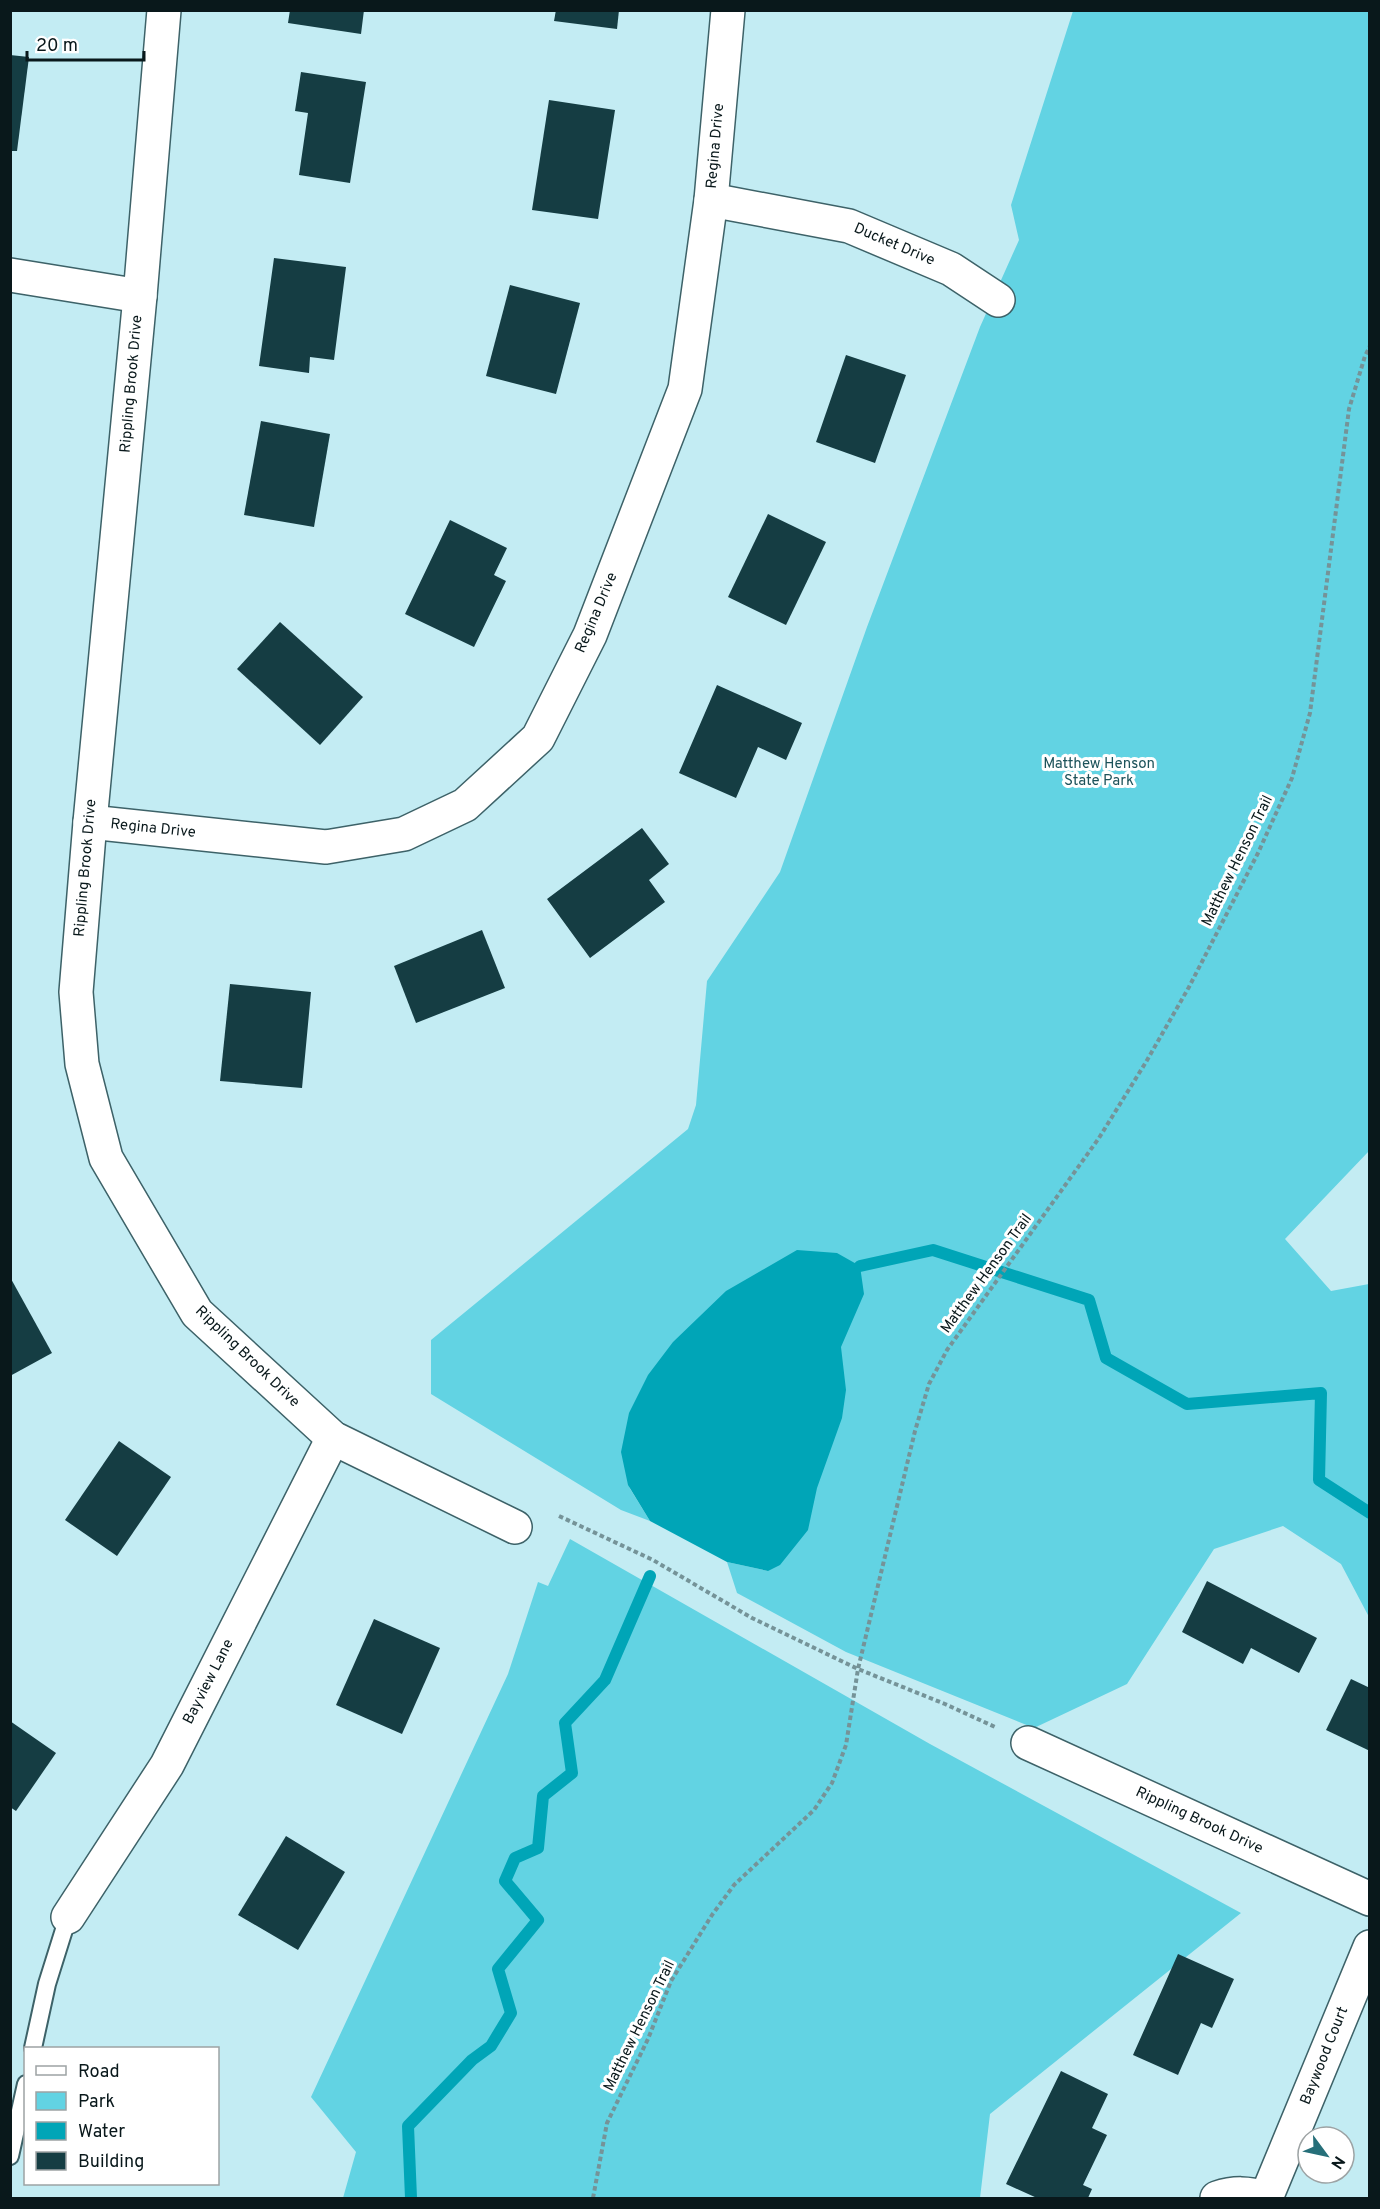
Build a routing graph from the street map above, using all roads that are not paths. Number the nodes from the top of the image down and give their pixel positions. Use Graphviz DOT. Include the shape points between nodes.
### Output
graph roads {
  1 [pos="164,10"];
  2 [pos="728,10"];
  3 [pos="711,200"];
  4 [pos="10,275"];
  5 [pos="140,296"];
  6 [pos="998,300"];
  7 [pos="90,822"];
  8 [pos="333,1437"];
  9 [pos="515,1527"];
  10 [pos="1028,1743"];
  11 [pos="1370,1899"];
  12 [pos="69,1917"];
  13 [pos="1370,1947"];
  14 [pos="33,2047"];
  15 [pos="24,2093"];
  16 [pos="10,2156"];
  17 [pos="1217,2199"];
  1 -- 5 [label="street, Rippling Brook Drive"];
  2 -- 3 [label="street, Regina Drive"];
  3 -- 6 [label="street, Ducket Drive" via="849,226 951,269"];
  3 -- 7 [label="street, Regina Drive" via="685,389 590,635 538,738 465,805 404,834 326,848"];
  4 -- 5 [label="street"];
  5 -- 7 [label="street, Rippling Brook Drive"];
  7 -- 8 [label="street, Rippling Brook Drive" via="76,992 82,1064 106,1158 197,1313"];
  8 -- 9 [label="street, Rippling Brook Drive"];
  8 -- 12 [label="street, Bayview Lane" via="167,1765"];
  10 -- 11 [label="street, Rippling Brook Drive"];
  12 -- 14 [label="lane" via="47,1984"];
  13 -- 17 [label="street, Baywood Court" via="1266,2199 1250,2193 1233,2193"];
  15 -- 16 [label="lane"];
}
